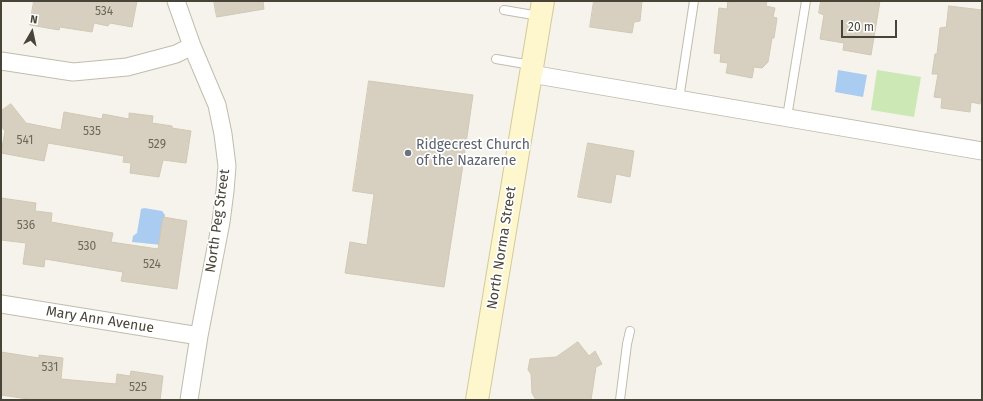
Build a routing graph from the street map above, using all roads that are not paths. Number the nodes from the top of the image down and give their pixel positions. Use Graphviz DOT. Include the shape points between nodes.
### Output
graph roads {
  1 [pos="176,1"];
  2 [pos="694,1"];
  3 [pos="806,1"];
  4 [pos="541,8"];
  5 [pos="504,10"];
  6 [pos="192,46"];
  7 [pos="496,59"];
  8 [pos="1,61"];
  9 [pos="531,70"];
  10 [pos="679,99"];
  11 [pos="787,117"];
  12 [pos="982,151"];
  13 [pos="1,304"];
  14 [pos="630,331"];
  15 [pos="199,336"];
  16 [pos="189,400"];
  17 [pos="477,400"];
  18 [pos="620,400"];
  1 -- 6 [label="street, North Peg Street"];
  2 -- 10 [label="lane"];
  3 -- 11 [label="lane"];
  4 -- 5 [label="lane"];
  4 -- 9 [label="main road, North Norma Street"];
  6 -- 8 [label="street" via="176,54 127,67 72,72"];
  6 -- 15 [label="street, North Peg Street" via="217,105 227,166 221,222"];
  7 -- 9 [label="lane"];
  9 -- 10 [label="street"];
  9 -- 17 [label="main road, North Norma Street"];
  10 -- 11 [label="street"];
  11 -- 12 [label="street"];
  13 -- 15 [label="street, Mary Ann Avenue"];
  14 -- 18 [label="lane"];
  15 -- 16 [label="street, North Peg Street"];
}
